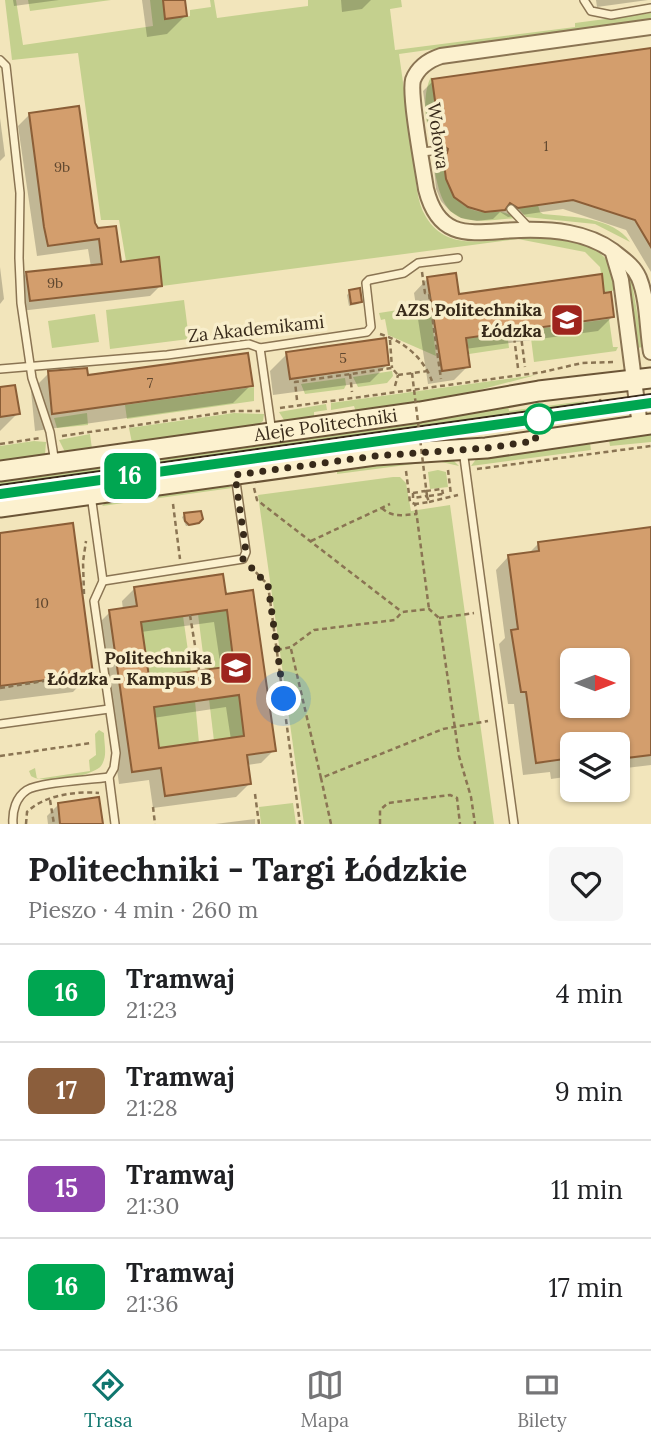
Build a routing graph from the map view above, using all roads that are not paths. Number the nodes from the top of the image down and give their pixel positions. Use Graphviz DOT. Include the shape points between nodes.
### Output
graph roads {
  1 [pos="584,0"];
  2 [pos="651,8"];
  3 [pos="651,27"];
  4 [pos="0,60"];
  5 [pos="442,150"];
  6 [pos="421,152"];
  7 [pos="511,209"];
  8 [pos="530,230"];
  9 [pos="613,251"];
  10 [pos="458,258"];
  11 [pos="260,348"];
  12 [pos="651,352"];
  13 [pos="31,368"];
  14 [pos="0,369"];
  15 [pos="639,373"];
  16 [pos="645,425"];
  17 [pos="272,433"];
  18 [pos="464,459"];
  19 [pos="55,464"];
  20 [pos="0,471"];
  21 [pos="235,475"];
  22 [pos="91,494"];
  23 [pos="0,507"];
  24 [pos="103,581"];
  25 [pos="109,709"];
  26 [pos="0,724"];
  27 [pos="109,778"];
  28 [pos="13,824"];
  29 [pos="115,824"];
  30 [pos="514,824"];
  1 -- 2 [label="lane" via="591,10 611,15"];
  3 -- 6 [label="street, Wołowa" via="431,60 412,85"];
  4 -- 13 [label="lane" via="6,66 18,164 21,292"];
  5 -- 6 [label="lane"];
  6 -- 8 [label="street, Wołowa" via="428,198 447,225 477,234"];
  7 -- 8 [label="lane"];
  8 -- 9 [label="street, Wołowa" via="584,236"];
  9 -- 12 [label="street, Wołowa" via="639,278"];
  9 -- 15 [label="street"];
  10 -- 11 [label="lane, Za Akademikami" via="421,263 404,273 369,280 372,319 367,331"];
  11 -- 13 [label="lane, Za Akademikami" via="249,344"];
  11 -- 17 [label="lane"];
  13 -- 14 [label="lane, Za Akademikami"];
  13 -- 19 [label="lane"];
  15 -- 16 [label="street"];
  15 -- 17 [label="main road, Aleje Politechniki"];
  16 -- 18 [label="main road, Aleje Politechniki"];
  17 -- 19 [label="main road, Aleje Politechniki"];
  18 -- 21 [label="main road, Aleje Politechniki" via="375,456"];
  18 -- 30 [label="lane"];
  19 -- 20 [label="main road, Aleje Politechniki"];
  21 -- 22 [label="main road, Aleje Politechniki"];
  21 -- 24 [label="lane" via="246,552 243,559"];
  22 -- 23 [label="main road, Aleje Politechniki"];
  22 -- 24 [label="lane"];
  24 -- 25 [label="lane" via="94,601"];
  25 -- 26 [label="lane"];
  25 -- 27 [label="lane" via="116,753"];
  27 -- 28 [label="lane" via="30,789 18,800"];
  27 -- 29 [label="lane"];
}
